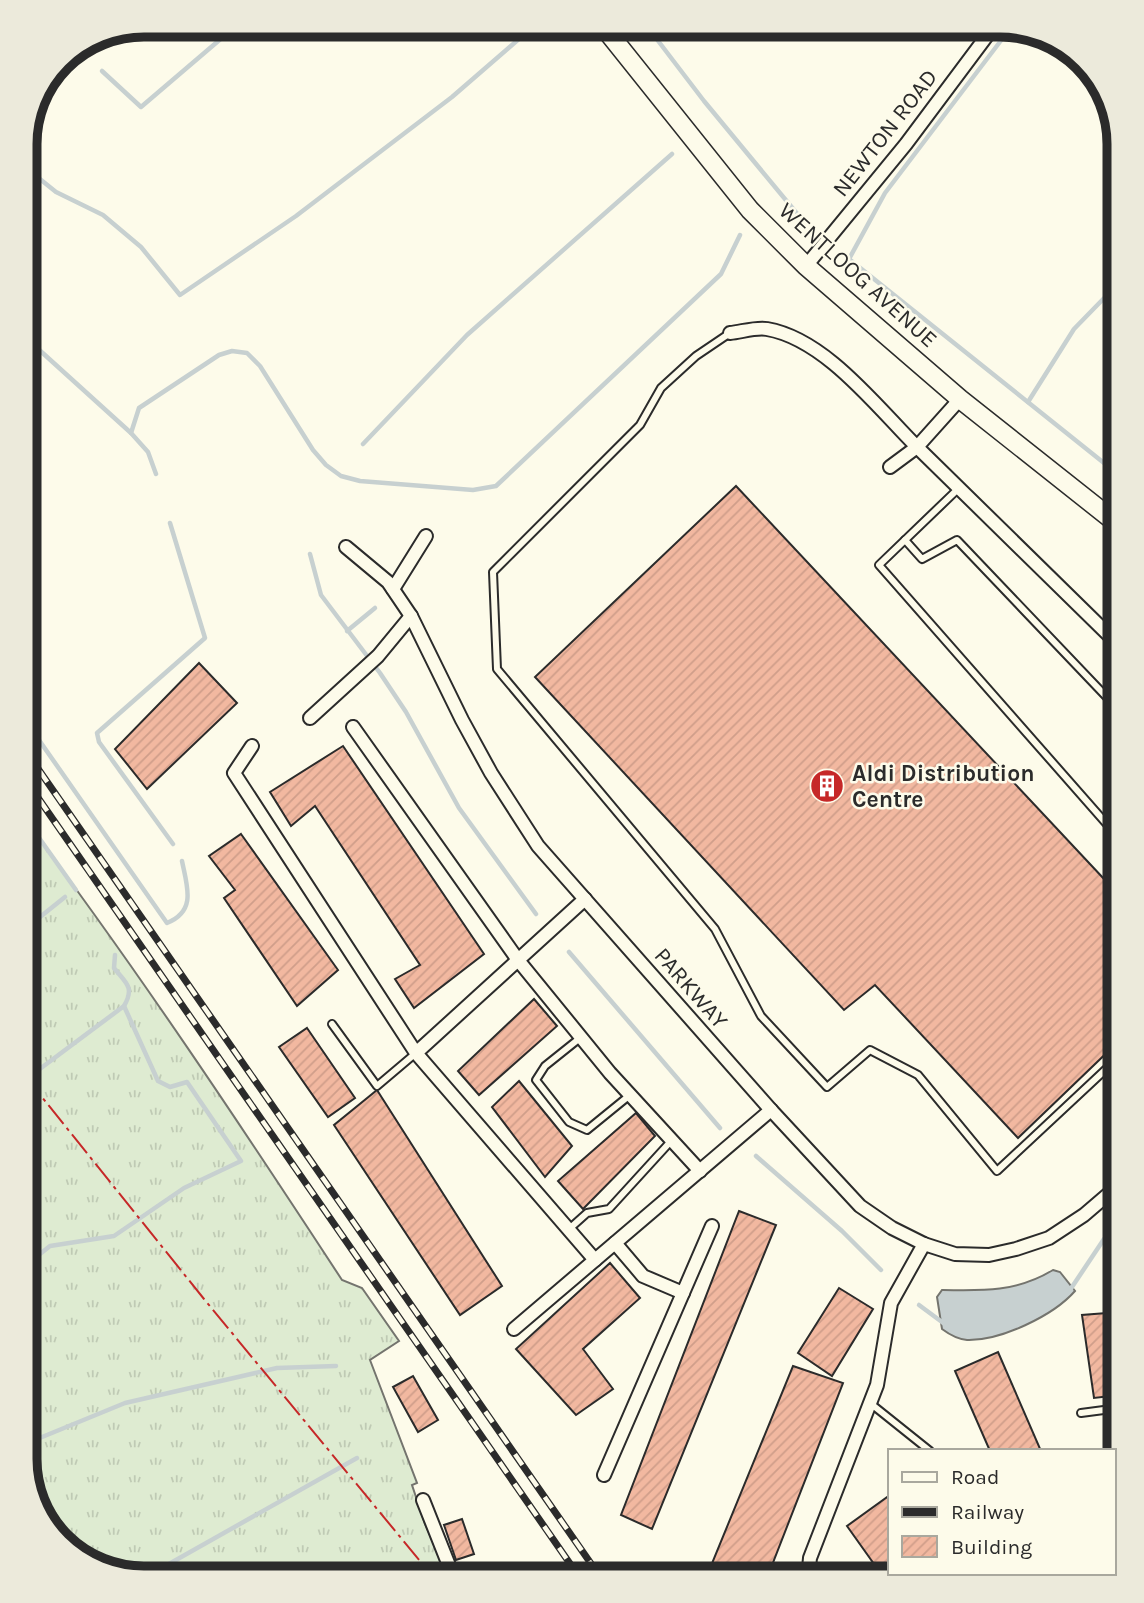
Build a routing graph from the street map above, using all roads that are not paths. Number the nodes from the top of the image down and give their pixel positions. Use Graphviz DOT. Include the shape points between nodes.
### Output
graph roads {
  1 [pos="612,37"];
  2 [pos="986,37"];
  3 [pos="806,265"];
  4 [pos="730,333"];
  5 [pos="960,399"];
  6 [pos="917,447"];
  7 [pos="890,467"];
  8 [pos="959,488"];
  9 [pos="1107,515"];
  10 [pos="426,536"];
  11 [pos="905,540"];
  12 [pos="346,547"];
  13 [pos="393,589"];
  14 [pos="411,616"];
  15 [pos="1107,633"];
  16 [pos="1107,697"];
  17 [pos="310,718"];
  18 [pos="353,727"];
  19 [pos="252,746"];
  20 [pos="1107,824"];
  21 [pos="584,899"];
  22 [pos="518,960"];
  23 [pos="332,1024"];
  24 [pos="581,1037"];
  25 [pos="416,1053"];
  26 [pos="1107,1069"];
  27 [pos="630,1095"];
  28 [pos="771,1110"];
  29 [pos="672,1140"];
  30 [pos="700,1171"];
  31 [pos="1107,1198"];
  32 [pos="712,1226"];
  33 [pos="568,1230"];
  34 [pos="615,1243"];
  35 [pos="924,1244"];
  36 [pos="595,1261"];
  37 [pos="682,1293"];
  38 [pos="514,1329"];
  39 [pos="870,1403"];
  40 [pos="1107,1410"];
  41 [pos="1081,1413"];
  42 [pos="928,1449"];
  43 [pos="604,1475"];
  44 [pos="424,1500"];
  45 [pos="449,1566"];
  46 [pos="809,1566"];
  1 -- 3 [label="main road, WENTLOOG AVENUE" via="750,210"];
  2 -- 3 [label="street, NEWTON ROAD" via="906,144"];
  3 -- 5 [label="main road, WENTLOOG AVENUE"];
  4 -- 6 [label="street" via="765,328 802,340 833,362"];
  4 -- 26 [label="lane" via="661,388 640,425 493,572 498,669 715,929 761,1016 827,1087 870,1050 918,1075 997,1171"];
  5 -- 6 [label="street"];
  5 -- 9 [label="main road, WENTLOOG AVENUE"];
  6 -- 7 [label="street"];
  6 -- 8 [label="street"];
  8 -- 11 [label="lane"];
  8 -- 15 [label="street"];
  10 -- 13 [label="street"];
  11 -- 16 [label="lane" via="922,559 957,540"];
  11 -- 20 [label="lane" via="879,565"];
  12 -- 13 [label="street, PARKWAY"];
  13 -- 14 [label="street, PARKWAY"];
  14 -- 17 [label="street" via="378,656"];
  14 -- 21 [label="street, PARKWAY" via="491,773 538,846"];
  18 -- 22 [label="street"];
  19 -- 25 [label="street" via="234,773"];
  21 -- 22 [label="street"];
  21 -- 28 [label="street, PARKWAY"];
  22 -- 24 [label="street"];
  22 -- 25 [label="street"];
  23 -- 25 [label="lane" via="377,1086"];
  24 -- 27 [label="street"];
  24 -- 27 [label="lane" via="545,1066 536,1080 569,1122 587,1130"];
  25 -- 33 [label="street"];
  27 -- 29 [label="street"];
  28 -- 30 [label="street"];
  28 -- 35 [label="street, PARKWAY" via="860,1206"];
  29 -- 30 [label="street"];
  29 -- 33 [label="lane" via="609,1209 587,1213"];
  30 -- 34 [label="street"];
  31 -- 35 [label="street, PARKWAY" via="1049,1238 1016,1250 955,1254"];
  32 -- 37 [label="street"];
  33 -- 36 [label="street"];
  34 -- 36 [label="street"];
  34 -- 37 [label="street" via="643,1276"];
  35 -- 39 [label="street" via="891,1303"];
  36 -- 38 [label="street"];
  37 -- 43 [label="street"];
  39 -- 42 [label="lane"];
  39 -- 46 [label="street"];
  40 -- 41 [label="lane"];
  44 -- 45 [label="street"];
}
